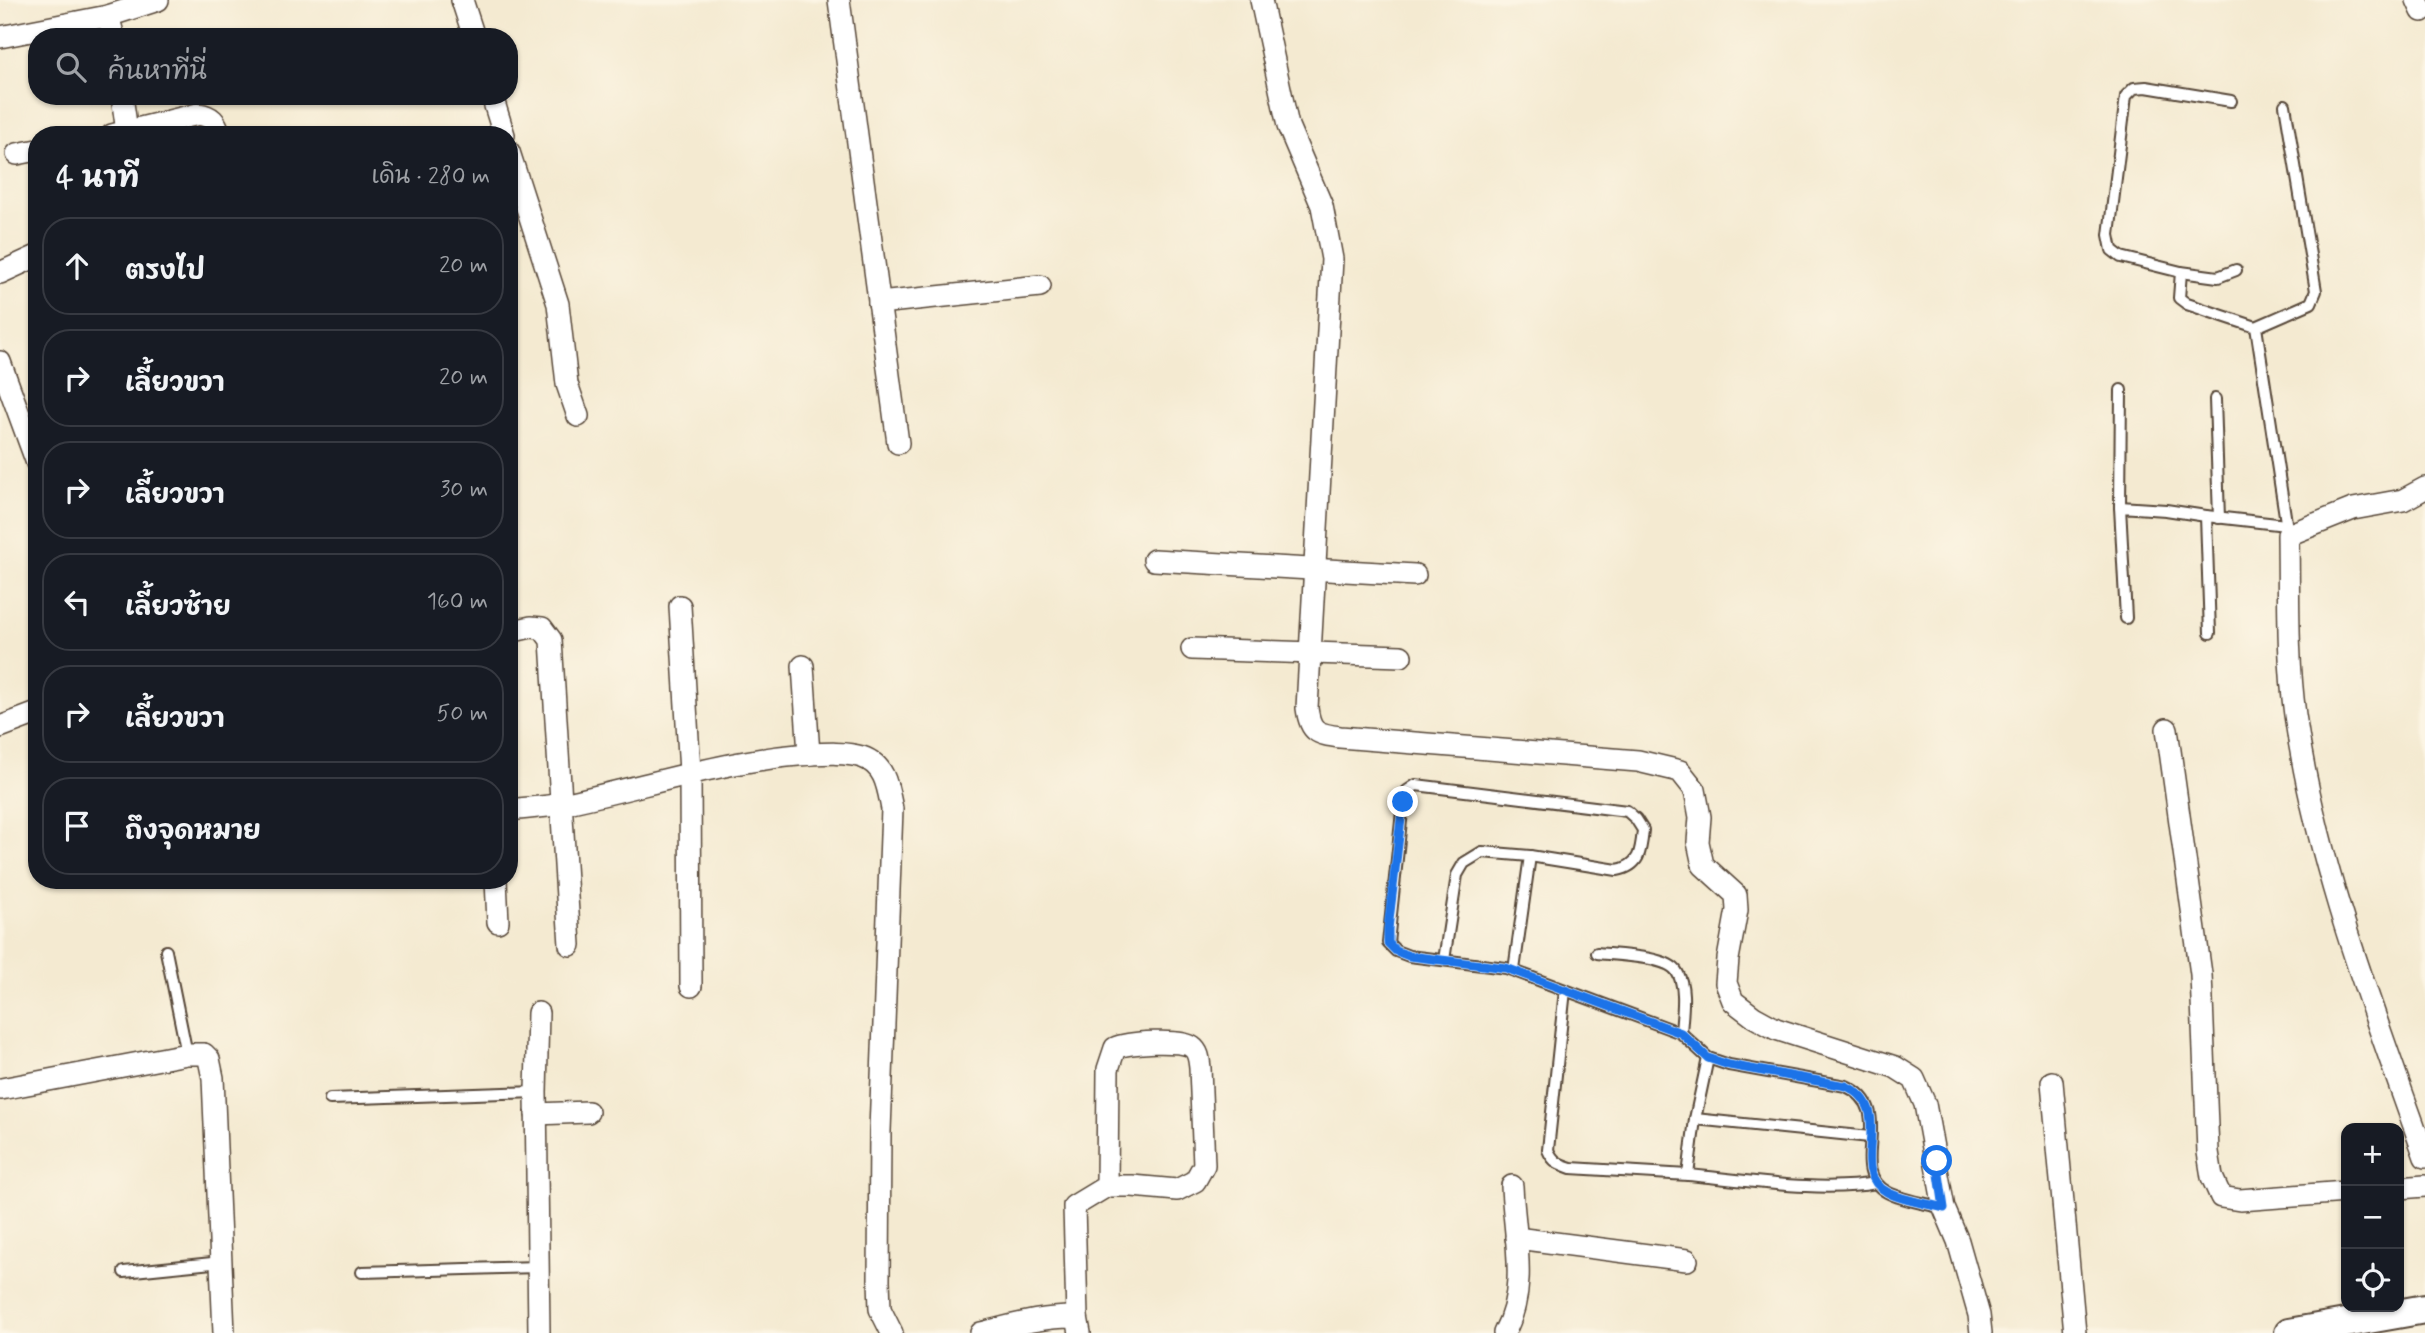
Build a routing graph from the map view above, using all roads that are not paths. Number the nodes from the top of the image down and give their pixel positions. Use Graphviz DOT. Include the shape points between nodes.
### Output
graph roads {
  1 [pos="159,0"];
  2 [pos="462,0"];
  3 [pos="839,0"];
  4 [pos="1261,0"];
  5 [pos="108,16"];
  6 [pos="46,28"];
  7 [pos="111,28"];
  8 [pos="471,28"];
  9 [pos="28,32"];
  10 [pos="0,37"];
  11 [pos="2231,101"];
  12 [pos="121,105"];
  13 [pos="495,105"];
  14 [pos="2285,105"];
  15 [pos="120,126"];
  16 [pos="148,126"];
  17 [pos="218,126"];
  18 [pos="501,126"];
  19 [pos="518,180"];
  20 [pos="28,260"];
  21 [pos="2236,270"];
  22 [pos="2181,272"];
  23 [pos="0,273"];
  24 [pos="1040,286"];
  25 [pos="880,303"];
  26 [pos="2256,327"];
  27 [pos="0,362"];
  28 [pos="2121,390"];
  29 [pos="2215,399"];
  30 [pos="578,416"];
  31 [pos="28,428"];
  32 [pos="898,443"];
  33 [pos="2425,488"];
  34 [pos="2120,507"];
  35 [pos="2206,516"];
  36 [pos="2219,518"];
  37 [pos="2287,530"];
  38 [pos="1154,560"];
  39 [pos="1316,569"];
  40 [pos="1415,575"];
  41 [pos="680,606"];
  42 [pos="2126,618"];
  43 [pos="518,630"];
  44 [pos="2210,633"];
  45 [pos="1192,649"];
  46 [pos="1312,654"];
  47 [pos="1401,656"];
  48 [pos="803,666"];
  49 [pos="28,716"];
  50 [pos="0,727"];
  51 [pos="2168,729"];
  52 [pos="809,754"];
  53 [pos="690,772"];
  54 [pos="562,804"];
  55 [pos="518,809"];
  56 [pos="1530,856"];
  57 [pos="496,889"];
  58 [pos="498,922"];
  59 [pos="570,945"];
  60 [pos="166,951"];
  61 [pos="1597,953"];
  62 [pos="1444,960"];
  63 [pos="1514,970"];
  64 [pos="691,986"];
  65 [pos="1564,990"];
  66 [pos="538,1013"];
  67 [pos="1681,1033"];
  68 [pos="187,1054"];
  69 [pos="1708,1058"];
  70 [pos="2052,1082"];
  71 [pos="1,1089"];
  72 [pos="536,1092"];
  73 [pos="330,1099"];
  74 [pos="588,1112"];
  75 [pos="536,1114"];
  76 [pos="1695,1119"];
  77 [pos="1870,1137"];
  78 [pos="2425,1157"];
  79 [pos="1688,1175"];
  80 [pos="1876,1184"];
  81 [pos="1512,1185"];
  82 [pos="1107,1186"];
  83 [pos="2425,1186"];
  84 [pos="2404,1188"];
  85 [pos="2341,1192"];
  86 [pos="1944,1208"];
  87 [pos="1516,1238"];
  88 [pos="1687,1260"];
  89 [pos="222,1262"];
  90 [pos="539,1267"];
  91 [pos="124,1272"];
  92 [pos="362,1272"];
  93 [pos="2425,1309"];
  94 [pos="1079,1325"];
  95 [pos="224,1333"];
  96 [pos="539,1333"];
  97 [pos="892,1333"];
  98 [pos="981,1333"];
  99 [pos="1504,1333"];
  100 [pos="1981,1333"];
  101 [pos="2075,1333"];
  102 [pos="2289,1333"];
  1 -- 5 [label="street"];
  2 -- 8 [label="street"];
  3 -- 25 [label="street"];
  4 -- 39 [label="street" via="1288,126 1322,206 1332,259"];
  5 -- 6 [label="street"];
  5 -- 7 [label="street"];
  9 -- 10 [label="street"];
  11 -- 22 [label="lane" via="2146,87 2134,88 2126,96 2109,235 2112,250 2121,257"];
  12 -- 15 [label="street"];
  13 -- 18 [label="street"];
  14 -- 26 [label="lane" via="2316,291 2311,303"];
  16 -- 17 [label="street" via="198,114 208,115"];
  19 -- 30 [label="street" via="558,304 566,384"];
  20 -- 23 [label="street"];
  21 -- 22 [label="lane" via="2218,277"];
  22 -- 26 [label="lane" via="2179,298 2187,304"];
  24 -- 25 [label="street"];
  25 -- 32 [label="street"];
  26 -- 37 [label="lane"];
  27 -- 31 [label="street"];
  28 -- 34 [label="lane"];
  29 -- 36 [label="lane"];
  33 -- 37 [label="street" via="2403,500 2353,509"];
  34 -- 35 [label="lane"];
  34 -- 42 [label="lane"];
  35 -- 36 [label="lane"];
  35 -- 44 [label="lane"];
  36 -- 37 [label="lane"];
  37 -- 78 [label="street" via="2295,715 2322,846 2342,921"];
  38 -- 39 [label="street"];
  39 -- 40 [label="street"];
  39 -- 46 [label="street"];
  41 -- 53 [label="street"];
  43 -- 54 [label="street" via="542,628 551,640"];
  45 -- 46 [label="street"];
  46 -- 47 [label="street"];
  46 -- 86 [label="street" via="1307,708 1309,723 1319,734 1638,761 1680,771 1695,790 1703,865 1736,895 1726,983 1733,1001 1776,1029 1895,1067 1914,1079 1925,1104"];
  48 -- 52 [label="street"];
  49 -- 50 [label="street"];
  51 -- 85 [label="street" via="2201,974 2212,1177 2221,1197 2240,1200"];
  52 -- 53 [label="street"];
  52 -- 97 [label="street" via="863,757 879,768 887,781 892,809 879,1267 880,1309"];
  53 -- 54 [label="street"];
  53 -- 64 [label="street"];
  54 -- 55 [label="street"];
  54 -- 59 [label="street"];
  56 -- 62 [label="lane" via="1482,852 1464,863 1457,875"];
  56 -- 62 [label="lane" via="1617,870 1630,868 1643,830 1627,811 1426,785 1407,791 1388,943 1409,956"];
  56 -- 63 [label="lane"];
  57 -- 58 [label="street"];
  60 -- 68 [label="lane"];
  61 -- 67 [label="lane" via="1671,965 1682,986"];
  62 -- 63 [label="lane"];
  63 -- 65 [label="lane"];
  65 -- 67 [label="lane"];
  65 -- 79 [label="lane" via="1548,1150 1552,1158 1572,1168"];
  66 -- 72 [label="street"];
  67 -- 69 [label="lane"];
  68 -- 71 [label="street"];
  68 -- 89 [label="street" via="204,1054 213,1079"];
  69 -- 76 [label="lane"];
  69 -- 77 [label="lane" via="1858,1091 1872,1115"];
  70 -- 101 [label="street"];
  72 -- 73 [label="lane"];
  72 -- 75 [label="street"];
  74 -- 75 [label="street"];
  75 -- 90 [label="street"];
  76 -- 77 [label="lane"];
  76 -- 79 [label="lane"];
  77 -- 80 [label="lane" via="1869,1162"];
  79 -- 80 [label="lane" via="1817,1186"];
  80 -- 86 [label="lane" via="1887,1193"];
  81 -- 87 [label="street"];
  82 -- 82 [label="street" via="1108,1069 1115,1048 1142,1043 1192,1046 1200,1068 1204,1165 1195,1181 1177,1190"];
  82 -- 94 [label="street" via="1074,1206"];
  83 -- 84 [label="street"];
  86 -- 100 [label="street" via="1958,1241"];
  87 -- 88 [label="street"];
  87 -- 99 [label="street" via="1519,1284 1513,1316"];
  89 -- 91 [label="lane"];
  89 -- 95 [label="street"];
  90 -- 92 [label="lane"];
  90 -- 96 [label="street"];
  93 -- 102 [label="street"];
  94 -- 98 [label="street" via="1038,1319"];
}
